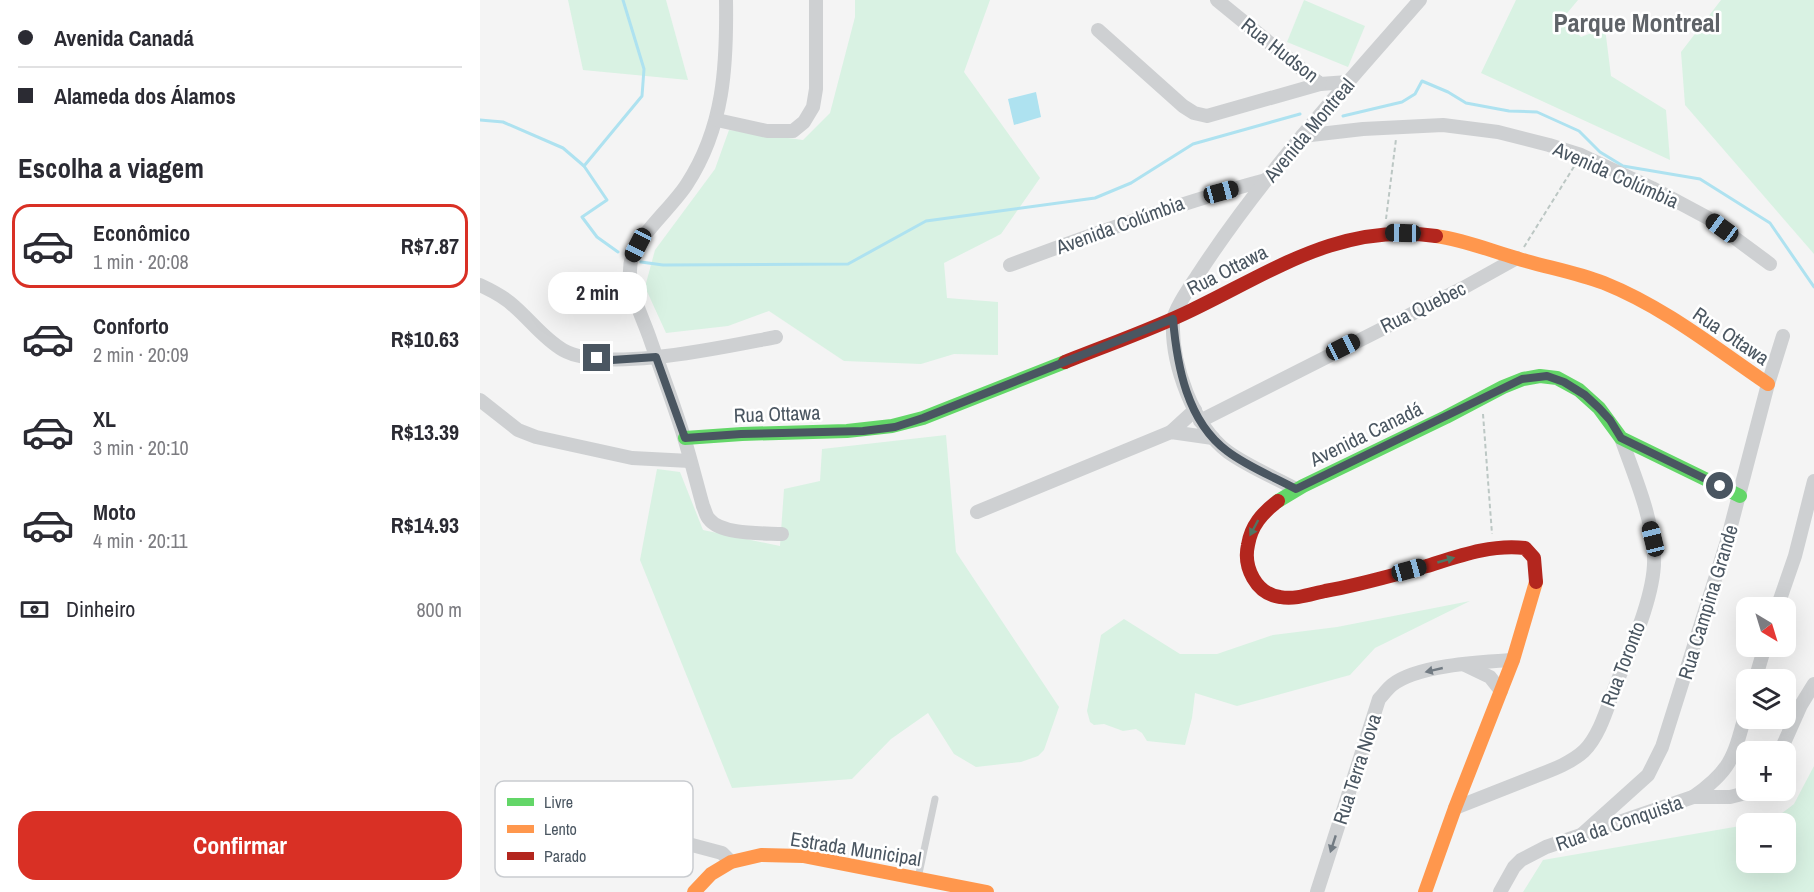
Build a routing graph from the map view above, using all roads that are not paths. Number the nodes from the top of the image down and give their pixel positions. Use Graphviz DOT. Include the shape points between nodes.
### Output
graph roads {
  1 [pos="726,0"];
  2 [pos="816,0"];
  3 [pos="1217,0"];
  4 [pos="1420,0"];
  5 [pos="1098,30"];
  6 [pos="1348,82"];
  7 [pos="1320,84"];
  8 [pos="717,120"];
  9 [pos="1302,136"];
  10 [pos="1266,180"];
  11 [pos="1517,258"];
  12 [pos="1770,264"];
  13 [pos="1010,265"];
  14 [pos="480,285"];
  15 [pos="1173,319"];
  16 [pos="1783,336"];
  17 [pos="776,337"];
  18 [pos="656,357"];
  19 [pos="1768,384"];
  20 [pos="480,400"];
  21 [pos="1198,416"];
  22 [pos="1172,432"];
  23 [pos="685,438"];
  24 [pos="1213,438"];
  25 [pos="1621,438"];
  26 [pos="690,461"];
  27 [pos="1814,481"];
  28 [pos="1296,489"];
  29 [pos="1740,496"];
  30 [pos="977,512"];
  31 [pos="782,534"];
  32 [pos="1781,597"];
  33 [pos="1513,660"];
  34 [pos="1461,664"];
  35 [pos="1814,684"];
  36 [pos="1501,691"];
  37 [pos="1742,729"];
  38 [pos="1785,741"];
  39 [pos="1736,796"];
  40 [pos="1693,797"];
  41 [pos="935,799"];
  42 [pos="1455,808"];
  43 [pos="1578,838"];
  44 [pos="693,845"];
  45 [pos="731,862"];
  46 [pos="918,878"];
  47 [pos="694,892"];
  48 [pos="987,892"];
  49 [pos="1317,892"];
  50 [pos="1425,892"];
  51 [pos="1500,892"];
  1 -- 8 [label="street" via="727,52"];
  2 -- 8 [label="street" via="816,89 813,107 804,122 793,131 767,131"];
  3 -- 7 [label="street, Rua Hudson"];
  4 -- 6 [label="street, Avenida Montreal"];
  5 -- 7 [label="street" via="1194,113 1207,116"];
  6 -- 7 [label="street, Rua Hudson"];
  6 -- 9 [label="street, Avenida Montreal"];
  8 -- 18 [label="street" via="687,185 638,245 632,258 630,277"];
  9 -- 10 [label="street, Avenida Montreal"];
  9 -- 12 [label="street, Avenida Colúmbia" via="1443,125 1498,132 1581,155 1652,188 1708,218"];
  10 -- 13 [label="street, Avenida Colúmbia" via="1199,197"];
  10 -- 15 [label="street, Avenida Montreal" via="1212,253"];
  11 -- 15 [label="street, Rua Ottawa" via="1459,240 1422,233 1384,232 1334,242 1298,256"];
  11 -- 19 [label="street, Rua Ottawa" via="1615,288 1693,333"];
  11 -- 21 [label="street, Rua Quebec"];
  14 -- 18 [label="street" via="514,305 565,351 612,360"];
  15 -- 21 [label="street" via="1177,357"];
  15 -- 23 [label="street, Rua Ottawa" via="895,427"];
  16 -- 19 [label="street, Rua Campina Grande"];
  17 -- 18 [label="street"];
  18 -- 23 [label="street"];
  19 -- 29 [label="street, Rua Campina Grande"];
  20 -- 26 [label="street" via="518,430 536,437 632,458"];
  21 -- 22 [label="street, Rua Quebec"];
  21 -- 24 [label="street"];
  22 -- 24 [label="street"];
  22 -- 30 [label="street, Rua Quebec"];
  23 -- 26 [label="street"];
  24 -- 28 [label="street" via="1244,462"];
  25 -- 28 [label="street, Avenida Canadá" via="1610,420 1585,395 1564,382 1547,376 1522,379"];
  25 -- 29 [label="street, Avenida Canadá"];
  25 -- 42 [label="street, Rua Toronto" via="1646,510 1655,558 1643,611 1594,737 1585,750 1558,767"];
  26 -- 31 [label="street" via="703,506 717,526"];
  27 -- 32 [label="street"];
  28 -- 33 [label="street, Avenida Canadá, one-way" via="1267,509 1249,538 1248,571 1260,587 1276,597 1297,597 1345,588 1493,547 1525,548 1534,558 1536,581"];
  29 -- 43 [label="street, Rua Campina Grande" via="1662,747 1648,775"];
  33 -- 34 [label="street, Rua Terra Nova"];
  33 -- 36 [label="street, Avenida Canadá"];
  34 -- 36 [label="street" via="1490,677"];
  34 -- 49 [label="street, Rua Terra Nova, one-way" via="1412,675 1393,684 1379,699"];
  35 -- 38 [label="street"];
  36 -- 42 [label="street, Avenida Canadá"];
  37 -- 40 [label="street" via="1729,765"];
  39 -- 40 [label="street, Rua da Conquista"];
  40 -- 43 [label="street, Rua da Conquista"];
  41 -- 46 [label="lane"];
  42 -- 50 [label="street, Avenida Canadá"];
  43 -- 51 [label="street, Rua da Conquista" via="1546,847 1521,860"];
  44 -- 45 [label="street" via="722,853"];
  45 -- 46 [label="street, Estrada Municipal" via="761,855 803,856"];
  45 -- 47 [label="street, Estrada Municipal" via="711,874"];
  46 -- 48 [label="street, Estrada Municipal"];
}
